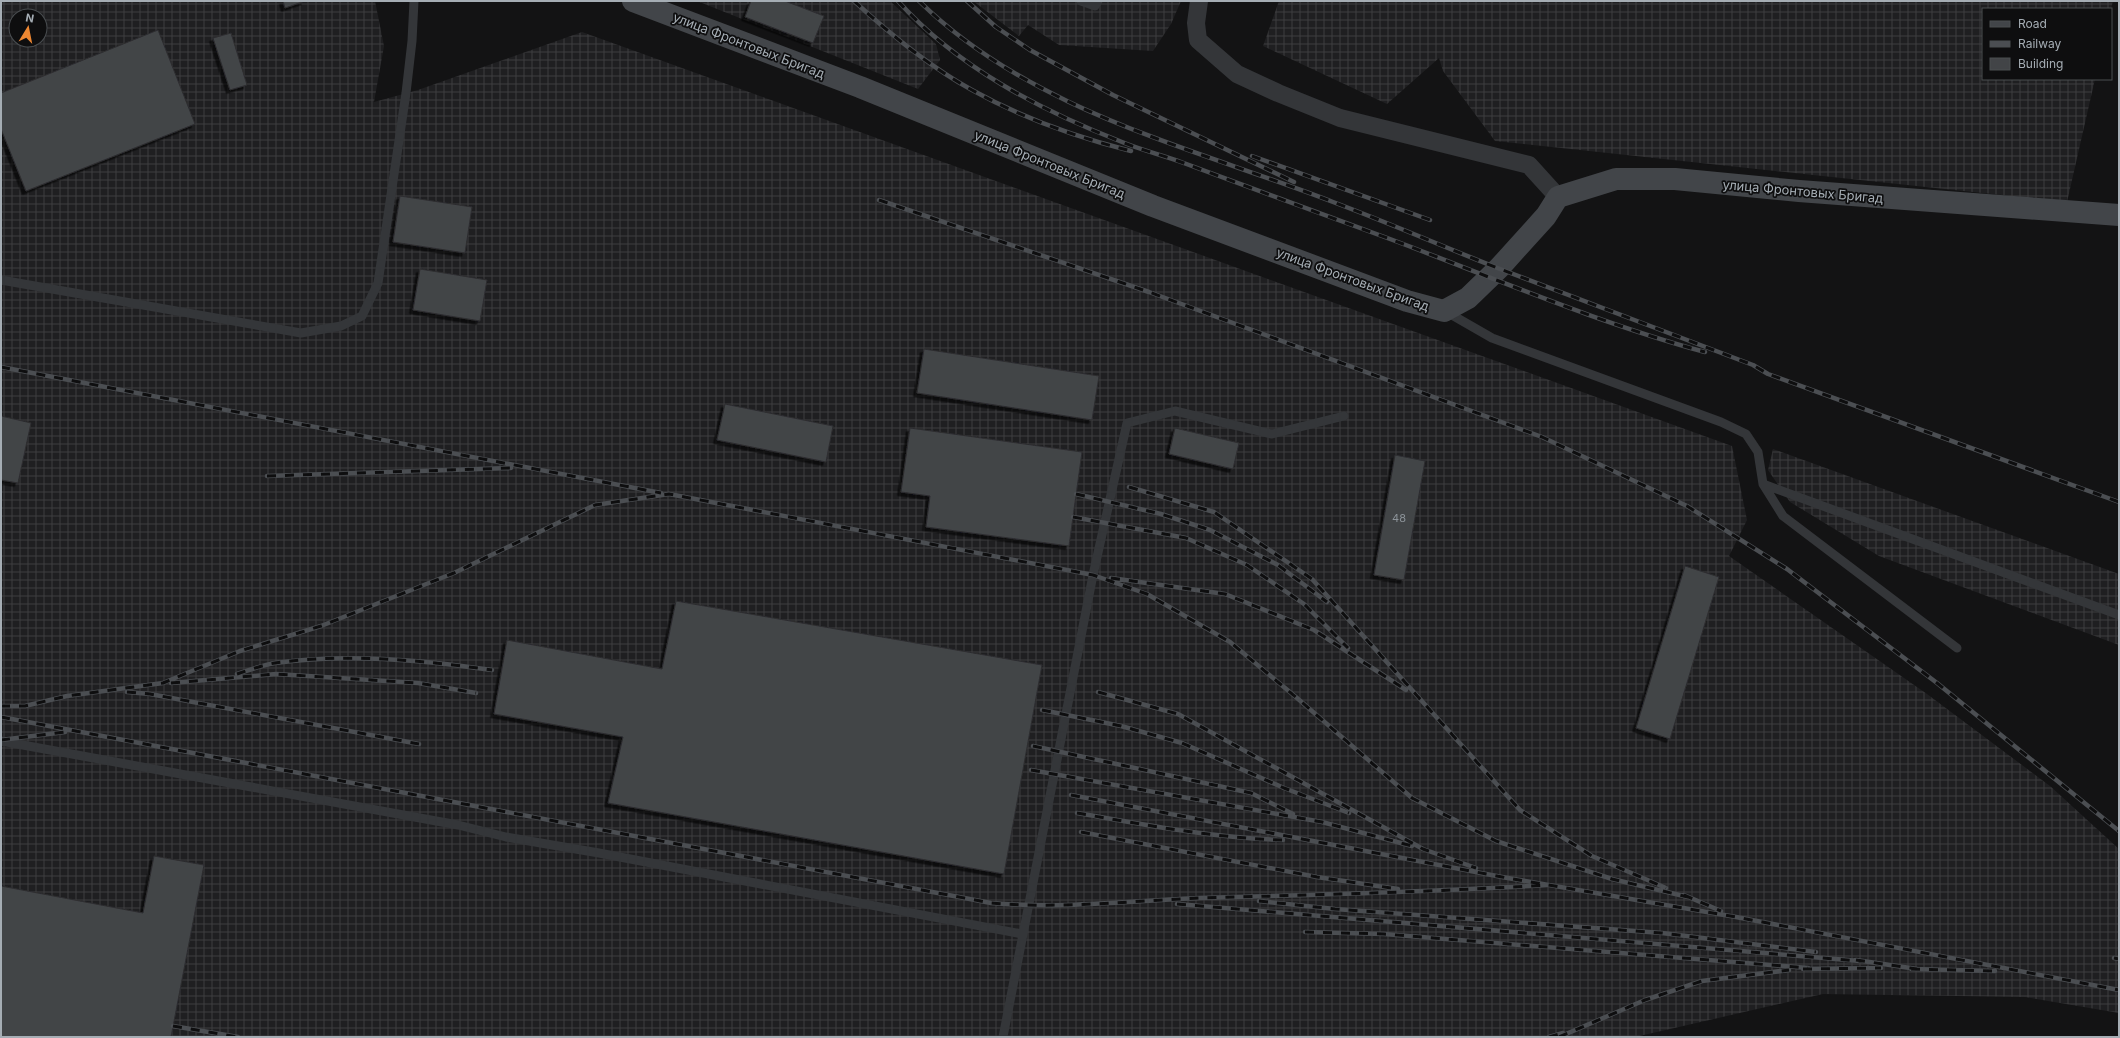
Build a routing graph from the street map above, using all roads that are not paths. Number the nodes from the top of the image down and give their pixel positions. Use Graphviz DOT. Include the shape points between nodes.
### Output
graph roads {
  1 [pos="414,1"];
  2 [pos="633,1"];
  3 [pos="1081,1"];
  4 [pos="1098,1"];
  5 [pos="1199,1"];
  6 [pos="1558,197"];
  7 [pos="2119,215"];
  8 [pos="1,280"];
  9 [pos="1444,311"];
  10 [pos="1344,416"];
  11 [pos="1763,484"];
  12 [pos="2119,615"];
  13 [pos="1957,648"];
  14 [pos="1,741"];
  15 [pos="1022,934"];
  16 [pos="1004,1037"];
  1 -- 8 [label="lane" via="407,85 378,283 362,316 341,326 301,333"];
  2 -- 9 [label="main road, улица Фронтовых Бригад" via="860,87 1153,206 1399,298"];
  3 -- 4 [label="lane" via="1096,6"];
  5 -- 6 [label="street" via="1196,23 1198,40 1237,74 1340,118 1529,165"];
  6 -- 7 [label="main road, улица Фронтовых Бригад" via="1616,179 1675,179"];
  6 -- 9 [label="main road, улица Фронтовых Бригад" via="1546,216 1516,250 1468,298"];
  9 -- 11 [label="lane" via="1492,338 1721,422 1746,434 1758,452"];
  10 -- 15 [label="lane" via="1272,434 1175,411 1127,423 1093,575 1030,906"];
  11 -- 12 [label="lane"];
  11 -- 13 [label="lane" via="1782,516"];
  14 -- 15 [label="lane"];
  15 -- 16 [label="lane"];
}
